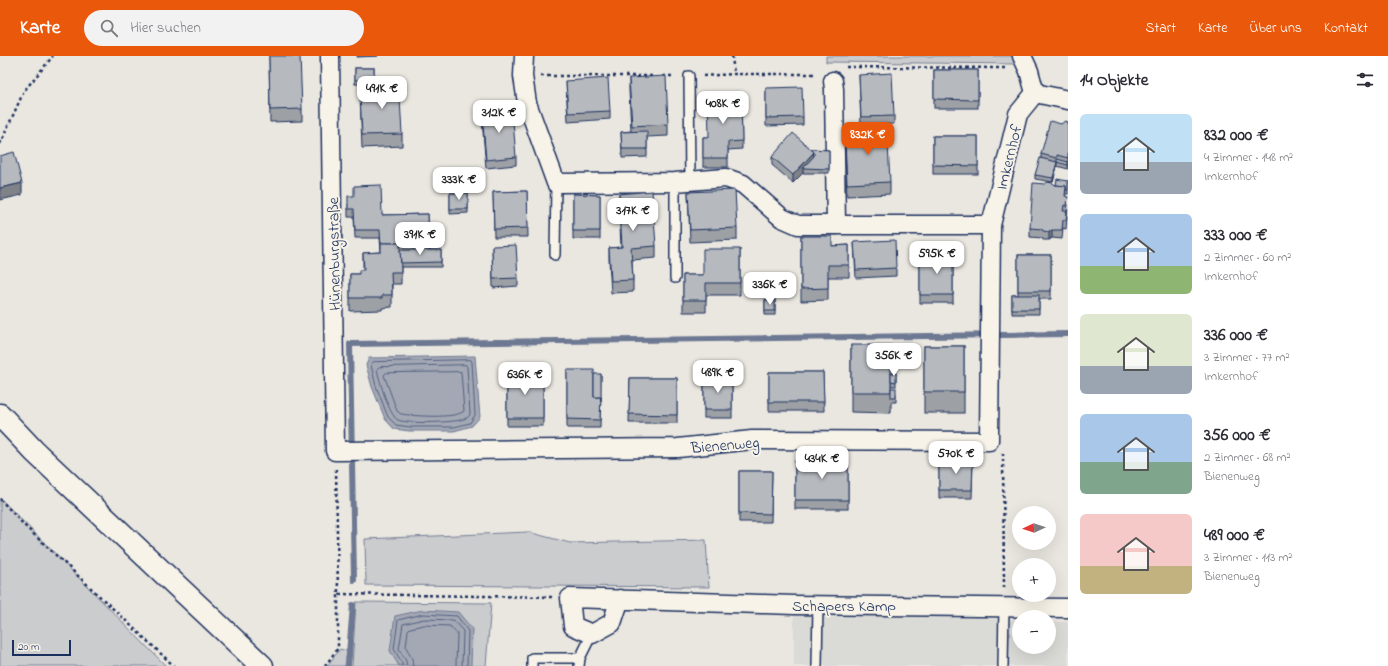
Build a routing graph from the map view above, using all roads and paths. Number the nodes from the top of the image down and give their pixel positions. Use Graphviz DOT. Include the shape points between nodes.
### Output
graph roads {
  1 [pos="53,56"];
  2 [pos="330,56"];
  3 [pos="524,56"];
  4 [pos="732,56"];
  5 [pos="1026,64"];
  6 [pos="734,74"];
  7 [pos="830,74"];
  8 [pos="523,76"];
  9 [pos="689,76"];
  10 [pos="1034,93"];
  11 [pos="1068,100"];
  12 [pos="0,144"];
  13 [pos="682,182"];
  14 [pos="556,183"];
  15 [pos="836,225"];
  16 [pos="991,225"];
  17 [pos="555,255"];
  18 [pos="675,278"];
  19 [pos="0,415"];
  20 [pos="989,441"];
  21 [pos="340,451"];
  22 [pos="0,498"];
  23 [pos="338,594"];
  24 [pos="570,598"];
  25 [pos="620,599"];
  26 [pos="818,605"];
  27 [pos="1004,606"];
  28 [pos="1068,608"];
  29 [pos="592,634"];
  30 [pos="580,662"];
  31 [pos="174,666"];
  32 [pos="262,666"];
  33 [pos="325,666"];
  34 [pos="532,666"];
  35 [pos="817,666"];
  36 [pos="1003,666"];
  1 -- 12 [label="path" via="24,91"];
  2 -- 21 [label="street, Hünenburgstraße"];
  3 -- 8 [label="street"];
  4 -- 6 [label="path"];
  5 -- 7 [label="path" via="1020,68"];
  5 -- 10 [label="street"];
  6 -- 7 [label="path"];
  6 -- 9 [label="path"];
  7 -- 15 [label="street" via="834,88"];
  8 -- 9 [label="path"];
  8 -- 14 [label="street" via="527,103"];
  9 -- 13 [label="lane"];
  10 -- 11 [label="street"];
  10 -- 16 [label="street, Imkernhof" via="1018,114"];
  13 -- 14 [label="street"];
  13 -- 15 [label="street" via="726,178 744,184 782,218 798,225"];
  13 -- 18 [label="lane"];
  14 -- 17 [label="lane"];
  15 -- 16 [label="street"];
  16 -- 20 [label="street, Imkernhof"];
  19 -- 32 [label="main road" via="35,452"];
  20 -- 21 [label="street, Bienenweg" via="752,440 678,448"];
  20 -- 27 [label="path" via="1003,440"];
  21 -- 23 [label="path"];
  22 -- 31 [label="path" via="26,527"];
  23 -- 24 [label="path"];
  23 -- 33 [label="path" via="338,648"];
  24 -- 25 [label="street, Schapers Kamp"];
  24 -- 29 [label="street" via="573,626"];
  25 -- 26 [label="street, Schapers Kamp"];
  25 -- 29 [label="street" via="612,622"];
  26 -- 27 [label="street, Schapers Kamp"];
  26 -- 35 [label="lane"];
  27 -- 28 [label="street, Schapers Kamp"];
  27 -- 36 [label="lane"];
  29 -- 30 [label="lane"];
  30 -- 34 [label="lane" via="532,658"];
}
